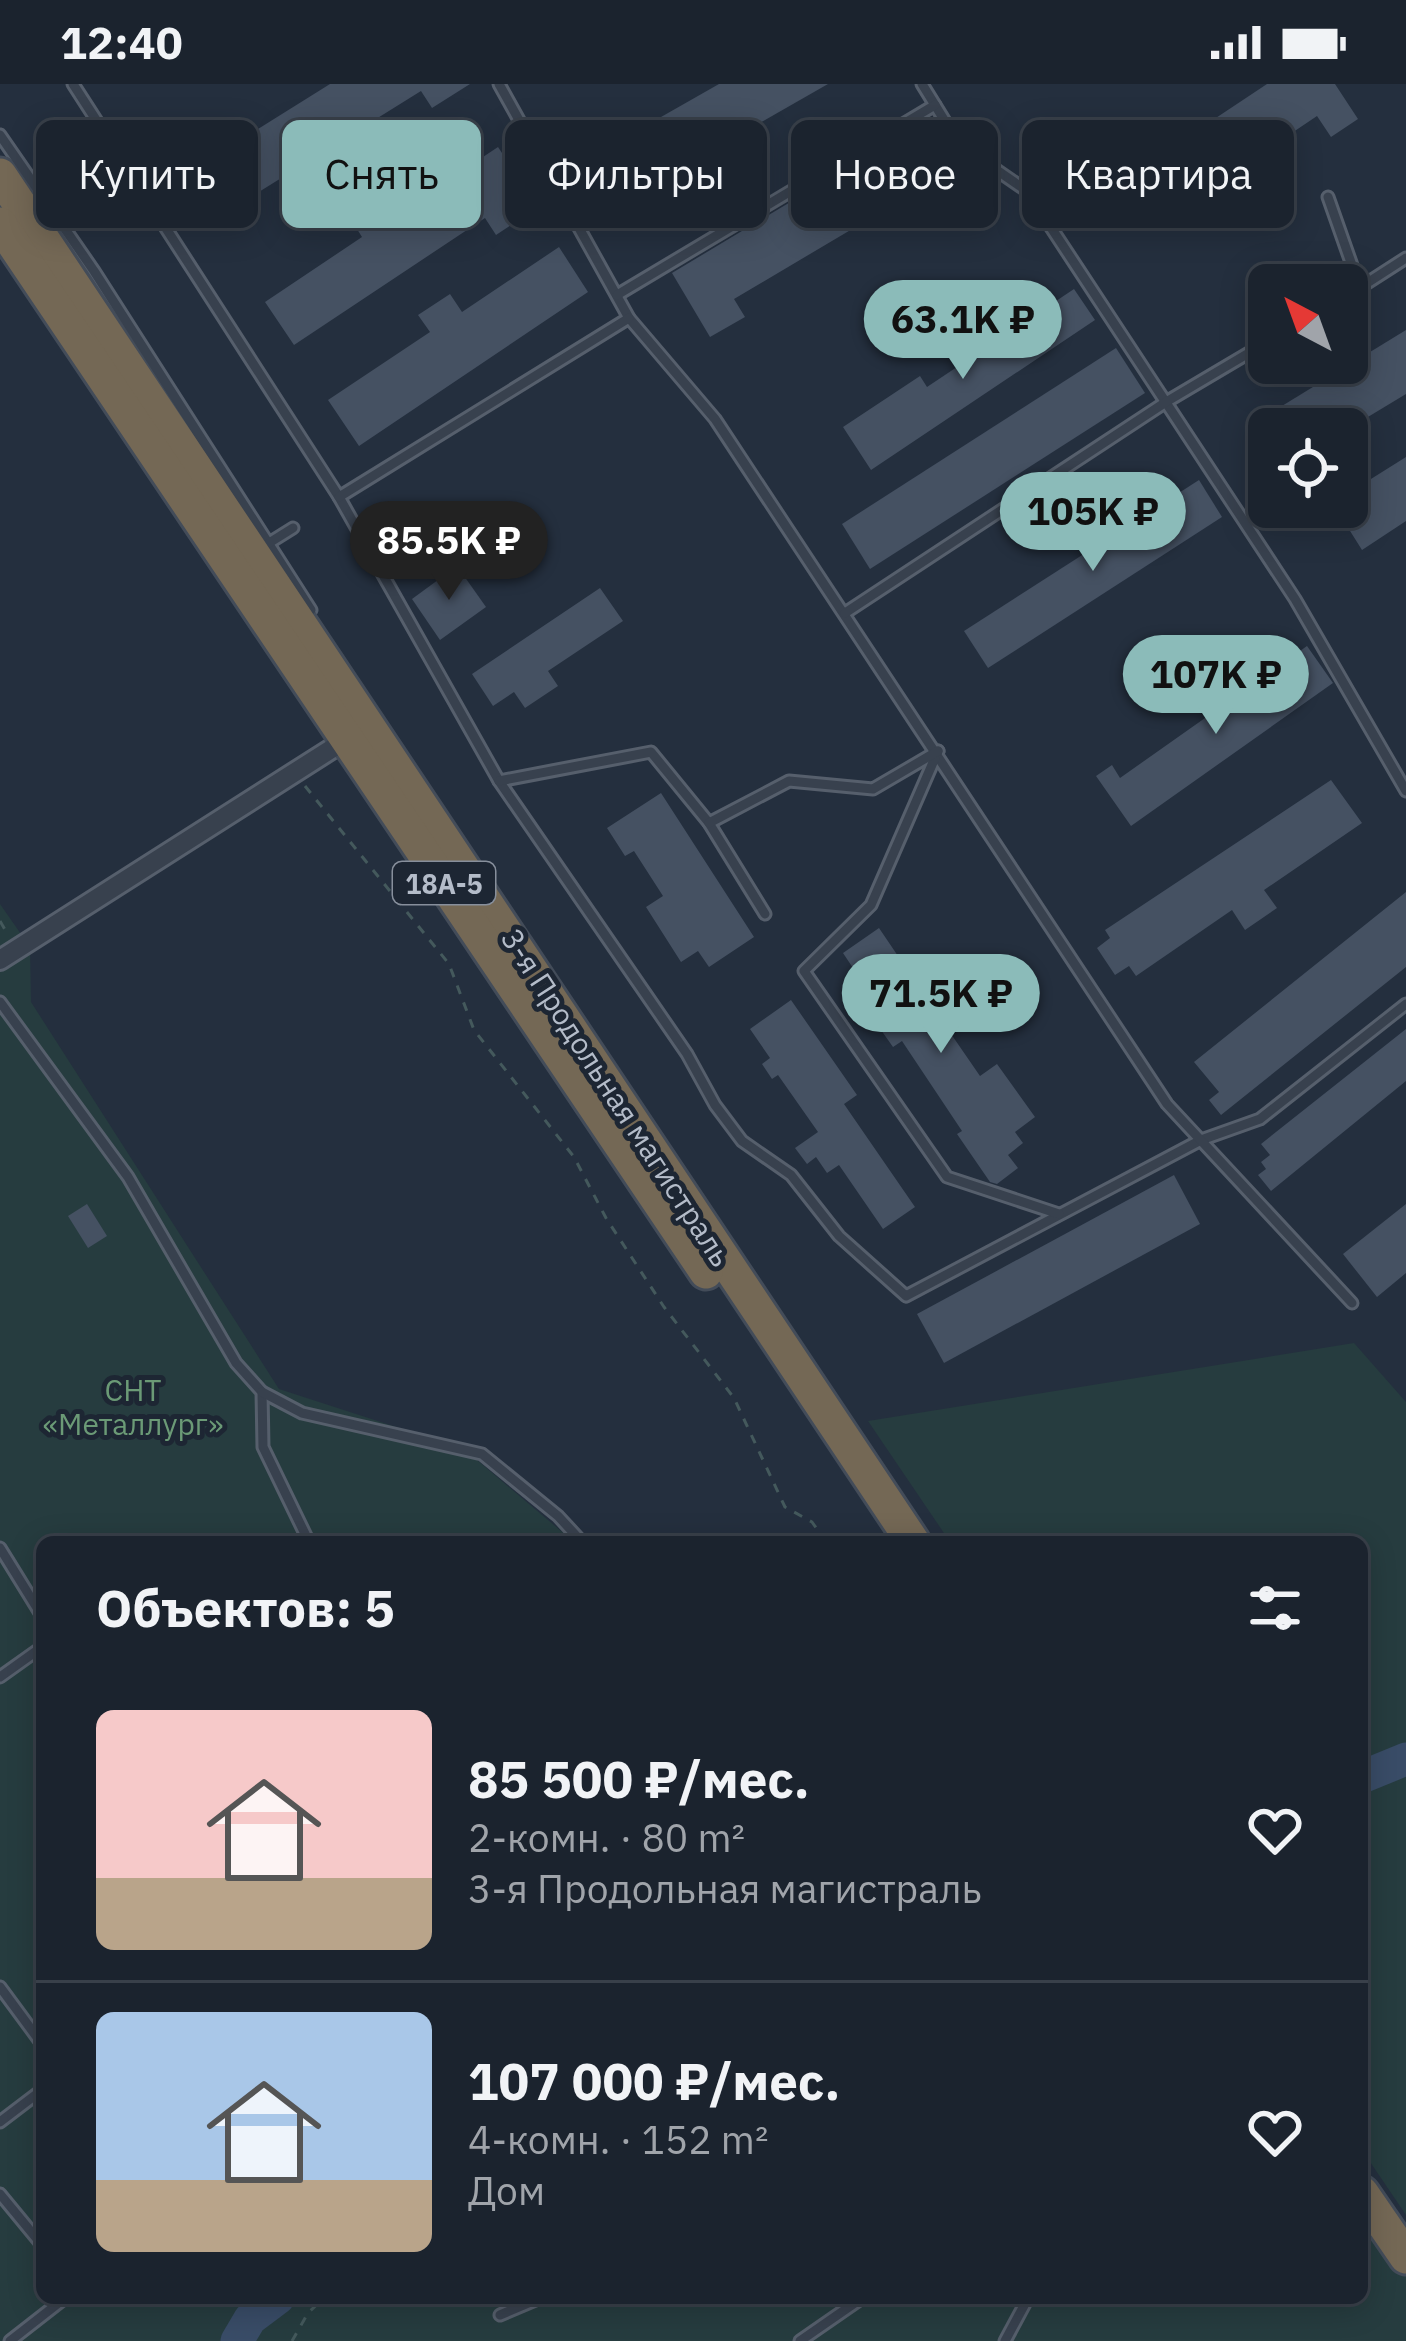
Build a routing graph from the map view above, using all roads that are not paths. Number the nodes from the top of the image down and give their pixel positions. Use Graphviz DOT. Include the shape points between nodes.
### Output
graph roads {
  1 [pos="73,84"];
  2 [pos="499,84"];
  3 [pos="922,84"];
  4 [pos="935,105"];
  5 [pos="0,135"];
  6 [pos="0,175"];
  7 [pos="1328,197"];
  8 [pos="0,224"];
  9 [pos="1406,258"];
  10 [pos="1352,264"];
  11 [pos="1368,283"];
  12 [pos="617,296"];
  13 [pos="629,318"];
  14 [pos="1248,353"];
  15 [pos="1166,402"];
  16 [pos="339,497"];
  17 [pos="292,528"];
  18 [pos="269,543"];
  19 [pos="311,610"];
  20 [pos="845,613"];
  21 [pos="347,739"];
  22 [pos="938,751"];
  23 [pos="499,781"];
  24 [pos="1406,791"];
  25 [pos="709,824"];
  26 [pos="765,914"];
  27 [pos="0,960"];
  28 [pos="0,1002"];
  29 [pos="1406,1004"];
  30 [pos="1202,1140"];
  31 [pos="1060,1214"];
  32 [pos="1352,1303"];
  33 [pos="262,1392"];
  34 [pos="306,1536"];
  35 [pos="576,1536"];
  36 [pos="886,1536"];
  37 [pos="909,1536"];
  38 [pos="0,1548"];
  39 [pos="36,1606"];
  40 [pos="36,1651"];
  41 [pos="0,1677"];
  42 [pos="0,1987"];
  43 [pos="36,2036"];
  44 [pos="36,2095"];
  45 [pos="0,2122"];
  46 [pos="0,2194"];
  47 [pos="1368,2202"];
  48 [pos="1368,2231"];
  49 [pos="36,2238"];
  50 [pos="1406,2257"];
  51 [pos="1406,2285"];
  52 [pos="57,2304"];
  53 [pos="526,2304"];
  54 [pos="853,2304"];
  55 [pos="1025,2304"];
  56 [pos="500,2315"];
  57 [pos="10,2341"];
  58 [pos="800,2341"];
  59 [pos="1005,2341"];
  1 -- 16 [label="lane"];
  2 -- 12 [label="lane"];
  3 -- 4 [label="lane"];
  4 -- 12 [label="lane"];
  4 -- 15 [label="lane" via="959,143 1028,191"];
  5 -- 18 [label="lane"];
  6 -- 37 [label="highway, 3-я Продольная магистраль / 18А-5"];
  7 -- 10 [label="lane"];
  8 -- 21 [label="highway, 3-я Продольная магистраль / 18А-5"];
  9 -- 11 [label="lane"];
  12 -- 13 [label="lane"];
  13 -- 16 [label="lane"];
  13 -- 20 [label="lane" via="703,402"];
  14 -- 15 [label="lane"];
  15 -- 20 [label="lane"];
  15 -- 24 [label="lane" via="1295,598"];
  16 -- 23 [label="lane"];
  17 -- 18 [label="lane"];
  18 -- 19 [label="lane"];
  20 -- 22 [label="lane"];
  21 -- 27 [label="street"];
  21 -- 36 [label="highway, 3-я Продольная магистраль / 18А-5"];
  22 -- 25 [label="lane" via="873,789 789,781"];
  22 -- 30 [label="lane" via="1167,1103"];
  22 -- 31 [label="lane" via="871,905 803,971 947,1177"];
  23 -- 25 [label="lane" via="651,752"];
  23 -- 31 [label="lane" via="742,1141 791,1175 838,1236 905,1296"];
  25 -- 26 [label="lane"];
  28 -- 33 [label="lane" via="128,1177 236,1363"];
  29 -- 30 [label="lane" via="1260,1119"];
  30 -- 31 [label="lane"];
  30 -- 32 [label="lane"];
  33 -- 34 [label="lane" via="262,1448"];
  33 -- 35 [label="lane" via="323,1419 482,1454"];
  38 -- 39 [label="lane"];
  40 -- 41 [label="lane"];
  42 -- 43 [label="lane"];
  44 -- 45 [label="lane"];
  46 -- 49 [label="lane"];
  47 -- 50 [label="highway"];
  48 -- 51 [label="highway"];
  52 -- 57 [label="lane"];
  53 -- 56 [label="lane"];
  54 -- 58 [label="lane"];
  55 -- 59 [label="lane"];
}
